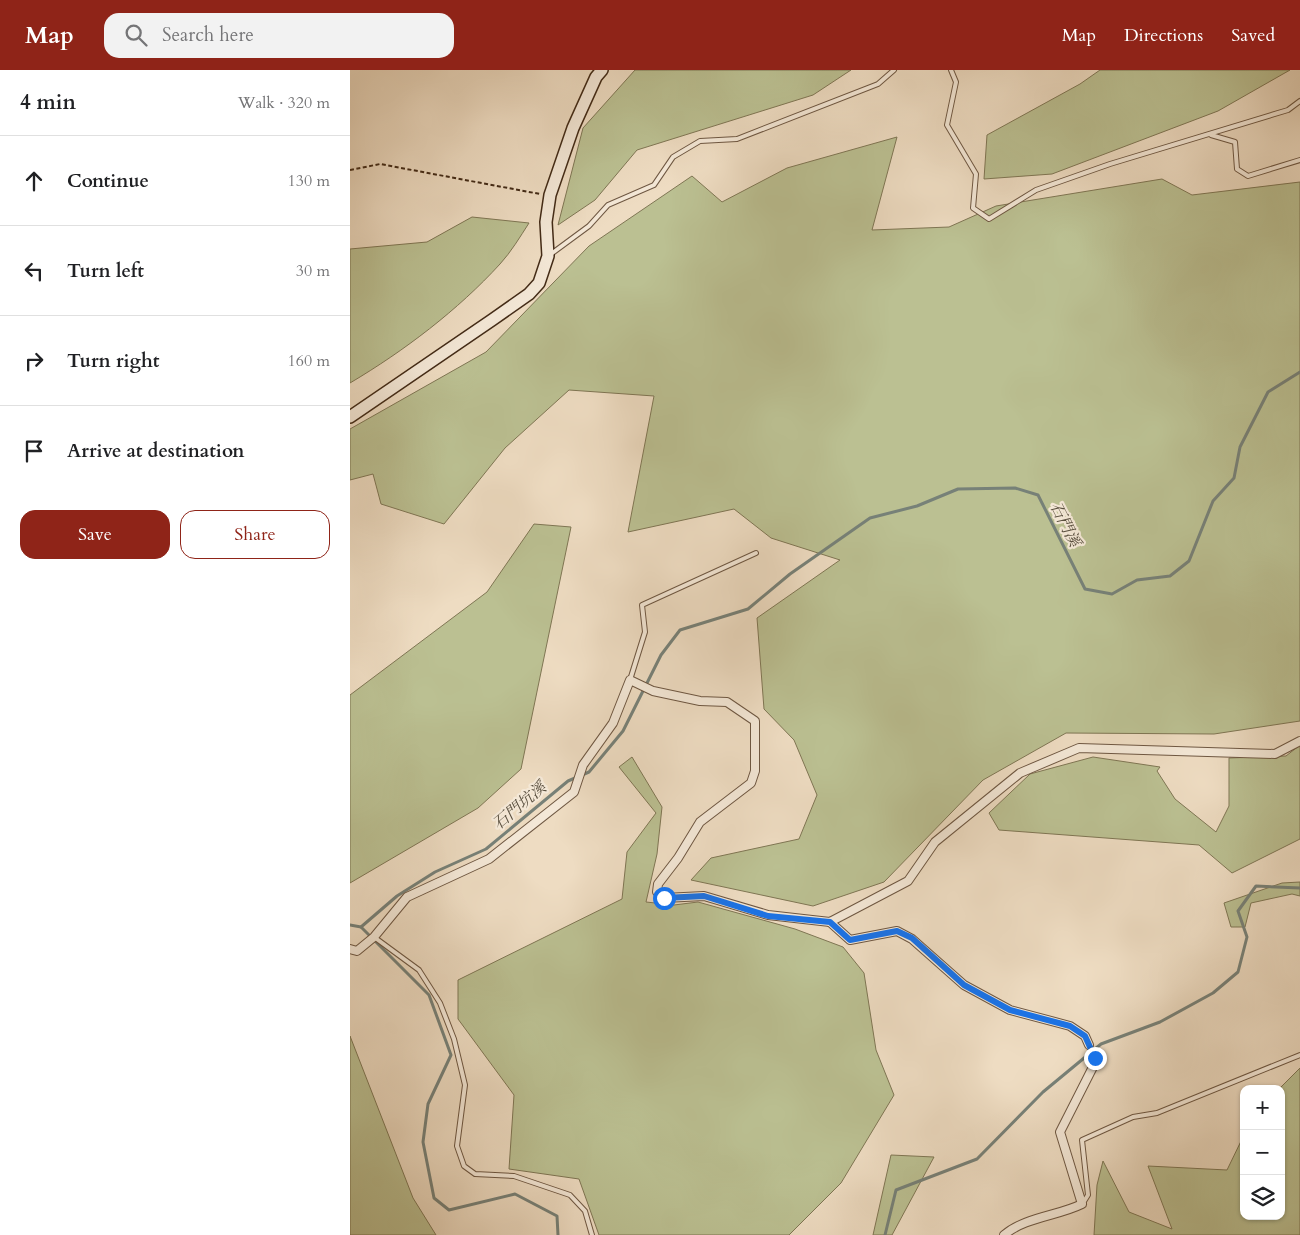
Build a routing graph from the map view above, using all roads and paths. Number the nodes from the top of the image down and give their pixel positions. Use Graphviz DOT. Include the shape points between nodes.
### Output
graph roads {
  1 [pos="602,70"];
  2 [pos="894,70"];
  3 [pos="951,70"];
  4 [pos="1300,101"];
  5 [pos="1210,135"];
  6 [pos="1300,160"];
  7 [pos="350,170"];
  8 [pos="550,195"];
  9 [pos="548,256"];
  10 [pos="350,417"];
  11 [pos="756,553"];
  12 [pos="630,680"];
  13 [pos="1300,741"];
  14 [pos="830,922"];
  15 [pos="372,939"];
  16 [pos="350,949"];
  17 [pos="1089,1045"];
  18 [pos="1300,1054"];
  19 [pos="1095,1058"];
  20 [pos="1082,1204"];
  21 [pos="592,1235"];
  22 [pos="1004,1235"];
  1 -- 8 [label="street" via="573,128"];
  2 -- 9 [label="lane" via="878,84 737,139 700,141 673,157 654,185 608,206 590,226"];
  3 -- 5 [label="lane" via="956,82 947,125 976,174 973,208 989,219 1036,190"];
  4 -- 5 [label="lane" via="1288,110"];
  5 -- 6 [label="lane" via="1235,142 1237,169 1248,176"];
  7 -- 8 [label="path" via="380,164"];
  8 -- 9 [label="street" via="546,222"];
  9 -- 10 [label="street" via="539,283 529,294"];
  11 -- 12 [label="lane" via="642,605 645,632"];
  12 -- 14 [label="street" via="651,690 700,701 728,702 755,721 755,771 751,783 700,822 658,884 657,892 664,898 704,896 768,916"];
  12 -- 15 [label="street" via="614,723 583,765 574,792 489,859 407,897"];
  13 -- 14 [label="street" via="1275,754 1079,748 1020,773 935,842 908,881"];
  14 -- 17 [label="street" via="850,940 897,931 912,938 964,985 1010,1010 1070,1026 1085,1036"];
  15 -- 16 [label="street" via="357,951"];
  15 -- 21 [label="lane" via="419,970 444,1012 465,1085 457,1146 464,1166 475,1174 514,1176 570,1195 585,1211"];
  17 -- 19 [label="lane"];
  18 -- 20 [label="lane" via="1157,1113 1133,1117 1082,1140 1088,1195"];
  19 -- 20 [label="street" via="1060,1132"];
  20 -- 22 [label="street" via="1028,1222"];
}
